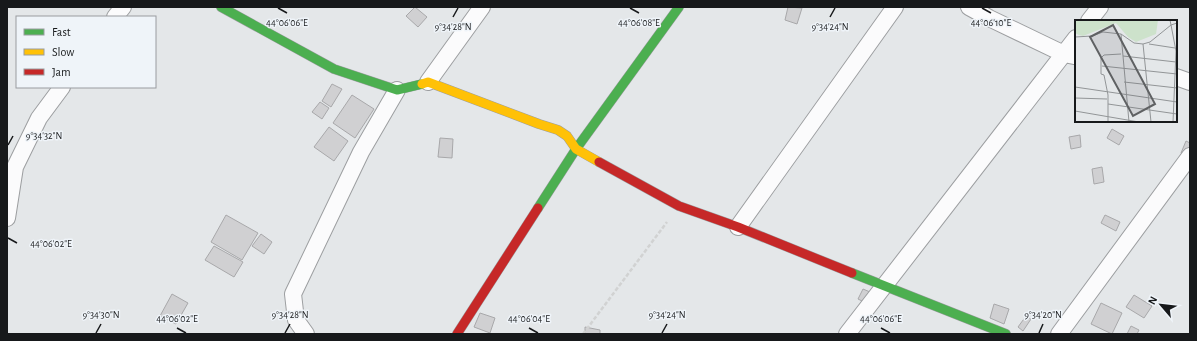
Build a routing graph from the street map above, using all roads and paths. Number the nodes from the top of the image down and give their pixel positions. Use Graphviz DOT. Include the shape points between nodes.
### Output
graph roads {
  1 [pos="123,7"];
  2 [pos="221,7"];
  3 [pos="482,7"];
  4 [pos="679,7"];
  5 [pos="896,7"];
  6 [pos="969,7"];
  7 [pos="1100,7"];
  8 [pos="117,16"];
  9 [pos="1090,20"];
  10 [pos="1075,41"];
  11 [pos="1070,55"];
  12 [pos="1177,77"];
  13 [pos="428,82"];
  14 [pos="1190,82"];
  15 [pos="61,88"];
  16 [pos="397,90"];
  17 [pos="576,149"];
  18 [pos="1190,156"];
  19 [pos="679,206"];
  20 [pos="7,218"];
  21 [pos="738,227"];
  22 [pos="884,286"];
  23 [pos="306,334"];
  24 [pos="457,334"];
  25 [pos="583,334"];
  26 [pos="847,334"];
  27 [pos="1006,334"];
  28 [pos="1059,334"];
  1 -- 8 [label="street"];
  2 -- 16 [label="street" via="334,69"];
  3 -- 13 [label="street"];
  4 -- 17 [label="street"];
  5 -- 21 [label="street"];
  6 -- 11 [label="street"];
  7 -- 9 [label="street"];
  10 -- 11 [label="street"];
  11 -- 22 [label="street"];
  12 -- 14 [label="street"];
  13 -- 16 [label="street"];
  13 -- 17 [label="street" via="558,130 568,136"];
  15 -- 20 [label="street" via="39,118 15,167"];
  16 -- 23 [label="street" via="361,152 293,294 296,320"];
  17 -- 19 [label="street"];
  17 -- 24 [label="street"];
  18 -- 28 [label="street"];
  19 -- 21 [label="street"];
  19 -- 25 [label="path"];
  21 -- 22 [label="street"];
  22 -- 26 [label="street"];
  22 -- 27 [label="street"];
}
